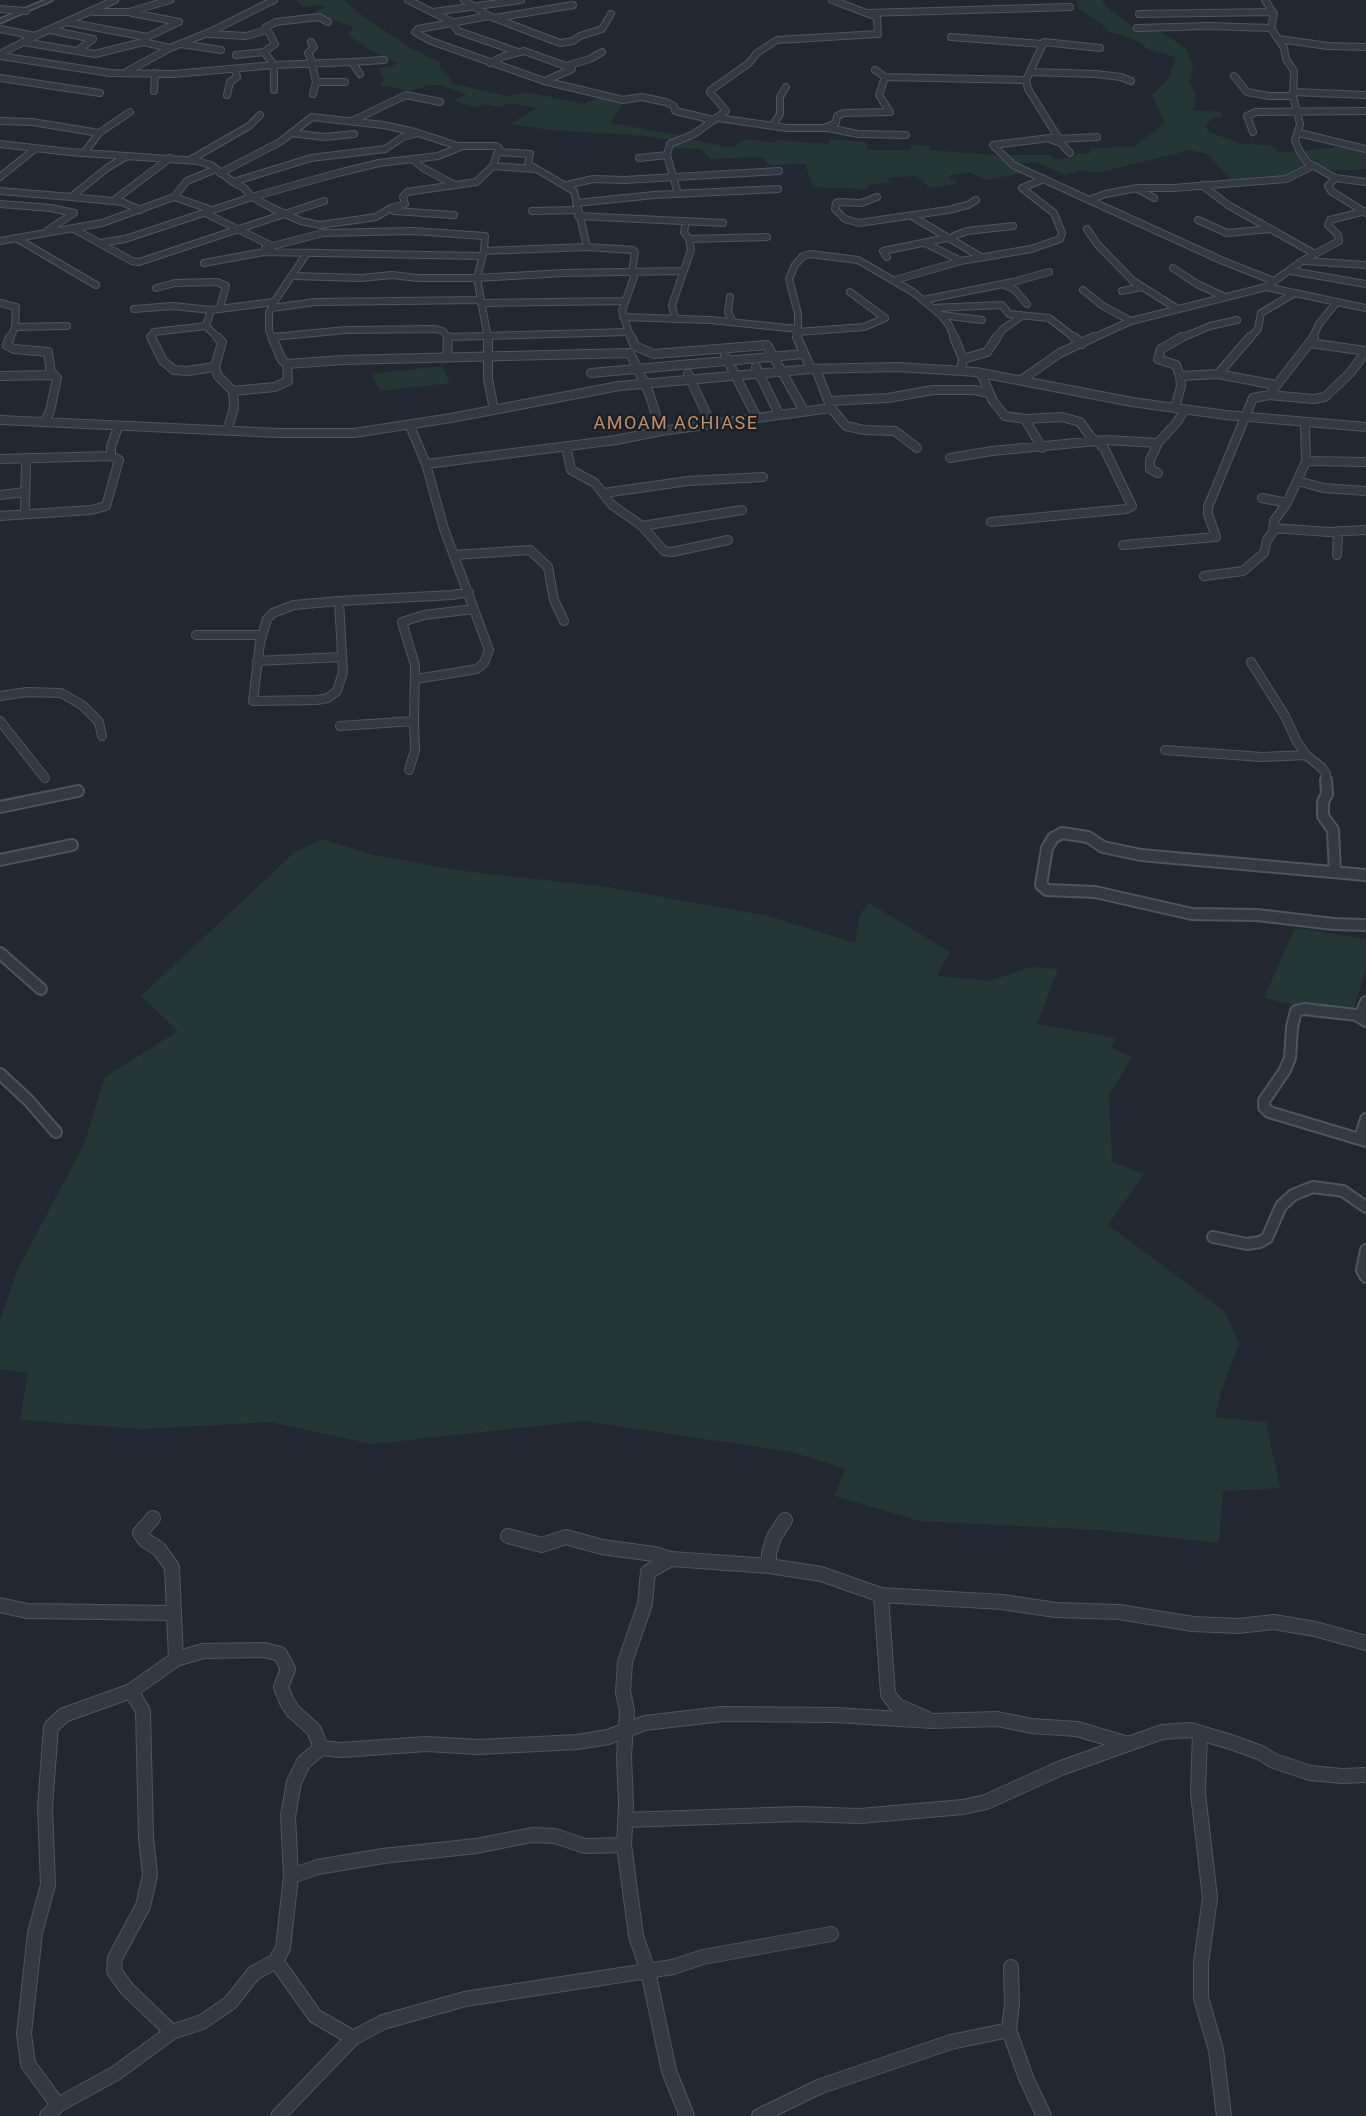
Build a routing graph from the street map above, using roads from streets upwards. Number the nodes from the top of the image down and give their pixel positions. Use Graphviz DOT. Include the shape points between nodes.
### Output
graph roads {
  1 [pos="50,0"];
  2 [pos="115,0"];
  3 [pos="170,0"];
  4 [pos="274,0"];
  5 [pos="408,0"];
  6 [pos="464,0"];
  7 [pos="521,0"];
  8 [pos="832,0"];
  9 [pos="1265,0"];
  10 [pos="573,5"];
  11 [pos="474,6"];
  12 [pos="1070,7"];
  13 [pos="0,9"];
  14 [pos="26,10"];
  15 [pos="91,12"];
  16 [pos="129,12"];
  17 [pos="433,12"];
  18 [pos="1272,12"];
  19 [pos="867,13"];
  20 [pos="611,14"];
  21 [pos="1139,14"];
  22 [pos="492,17"];
  23 [pos="0,21"];
  24 [pos="66,22"];
  25 [pos="328,22"];
  26 [pos="454,24"];
  27 [pos="1137,28"];
  28 [pos="1271,28"];
  29 [pos="0,29"];
  30 [pos="50,30"];
  31 [pos="267,30"];
  32 [pos="205,34"];
  33 [pos="35,36"];
  34 [pos="951,37"];
  35 [pos="1278,39"];
  36 [pos="145,40"];
  37 [pos="23,42"];
  38 [pos="311,42"];
  39 [pos="181,44"];
  40 [pos="1043,44"];
  41 [pos="1366,47"];
  42 [pos="170,48"];
  43 [pos="1100,48"];
  44 [pos="221,50"];
  45 [pos="76,51"];
  46 [pos="264,52"];
  47 [pos="518,52"];
  48 [pos="602,52"];
  49 [pos="0,55"];
  50 [pos="236,55"];
  51 [pos="384,60"];
  52 [pos="352,62"];
  53 [pos="490,63"];
  54 [pos="313,64"];
  55 [pos="274,65"];
  56 [pos="566,66"];
  57 [pos="235,69"];
  58 [pos="876,70"];
  59 [pos="189,72"];
  60 [pos="1030,72"];
  61 [pos="125,73"];
  62 [pos="155,73"];
  63 [pos="360,74"];
  64 [pos="1234,76"];
  65 [pos="885,77"];
  66 [pos="0,78"];
  67 [pos="1026,80"];
  68 [pos="189,81"];
  69 [pos="544,81"];
  70 [pos="1131,81"];
  71 [pos="316,82"];
  72 [pos="345,82"];
  73 [pos="786,87"];
  74 [pos="274,90"];
  75 [pos="154,91"];
  76 [pos="100,93"];
  77 [pos="313,93"];
  78 [pos="1293,94"];
  79 [pos="227,95"];
  80 [pos="1366,95"];
  81 [pos="440,102"];
  82 [pos="1366,111"];
  83 [pos="130,112"];
  84 [pos="1297,113"];
  85 [pos="260,116"];
  86 [pos="716,119"];
  87 [pos="0,121"];
  88 [pos="352,121"];
  89 [pos="773,125"];
  90 [pos="824,128"];
  91 [pos="1253,132"];
  92 [pos="99,133"];
  93 [pos="291,133"];
  94 [pos="418,133"];
  95 [pos="1299,133"];
  96 [pos="354,134"];
  97 [pos="906,135"];
  98 [pos="1096,137"];
  99 [pos="1054,139"];
  100 [pos="0,144"];
  101 [pos="463,146"];
  102 [pos="36,148"];
  103 [pos="1366,149"];
  104 [pos="498,152"];
  105 [pos="84,153"];
  106 [pos="1070,153"];
  107 [pos="667,155"];
  108 [pos="128,156"];
  109 [pos="170,158"];
  110 [pos="639,158"];
  111 [pos="412,159"];
  112 [pos="190,160"];
  113 [pos="493,166"];
  114 [pos="1312,166"];
  115 [pos="535,169"];
  116 [pos="218,171"];
  117 [pos="779,171"];
  118 [pos="673,175"];
  119 [pos="0,177"];
  120 [pos="1335,178"];
  121 [pos="1044,179"];
  122 [pos="233,182"];
  123 [pos="1366,182"];
  124 [pos="453,184"];
  125 [pos="567,185"];
  126 [pos="1202,185"];
  127 [pos="1137,188"];
  128 [pos="778,189"];
  129 [pos="0,191"];
  130 [pos="678,194"];
  131 [pos="71,197"];
  132 [pos="174,197"];
  133 [pos="252,197"];
  134 [pos="877,197"];
  135 [pos="1154,198"];
  136 [pos="976,200"];
  137 [pos="1089,200"];
  138 [pos="113,201"];
  139 [pos="324,201"];
  140 [pos="0,204"];
  141 [pos="140,210"];
  142 [pos="387,210"];
  143 [pos="577,210"];
  144 [pos="209,211"];
  145 [pos="532,211"];
  146 [pos="1365,212"];
  147 [pos="283,213"];
  148 [pos="454,214"];
  149 [pos="72,216"];
  150 [pos="913,217"];
  151 [pos="1198,220"];
  152 [pos="686,221"];
  153 [pos="102,223"];
  154 [pos="723,223"];
  155 [pos="320,225"];
  156 [pos="1013,226"];
  157 [pos="74,229"];
  158 [pos="238,229"];
  159 [pos="1087,229"];
  160 [pos="1270,229"];
  161 [pos="323,233"];
  162 [pos="43,234"];
  163 [pos="767,237"];
  164 [pos="16,238"];
  165 [pos="689,239"];
  166 [pos="950,239"];
  167 [pos="0,241"];
  168 [pos="100,243"];
  169 [pos="924,243"];
  170 [pos="272,246"];
  171 [pos="587,248"];
  172 [pos="264,252"];
  173 [pos="307,253"];
  174 [pos="483,254"];
  175 [pos="1315,254"];
  176 [pos="886,257"];
  177 [pos="981,257"];
  178 [pos="961,261"];
  179 [pos="1302,261"];
  180 [pos="204,263"];
  181 [pos="1366,265"];
  182 [pos="1173,268"];
  183 [pos="682,271"];
  184 [pos="1291,271"];
  185 [pos="632,272"];
  186 [pos="1049,272"];
  187 [pos="294,276"];
  188 [pos="477,278"];
  189 [pos="895,280"];
  190 [pos="1274,281"];
  191 [pos="1003,284"];
  192 [pos="1366,284"];
  193 [pos="96,285"];
  194 [pos="1142,287"];
  195 [pos="1266,287"];
  196 [pos="156,288"];
  197 [pos="1083,290"];
  198 [pos="1122,291"];
  199 [pos="850,292"];
  200 [pos="1293,294"];
  201 [pos="730,297"];
  202 [pos="1225,297"];
  203 [pos="923,300"];
  204 [pos="595,301"];
  205 [pos="481,302"];
  206 [pos="624,302"];
  207 [pos="0,303"];
  208 [pos="1336,303"];
  209 [pos="1027,304"];
  210 [pos="273,305"];
  211 [pos="220,307"];
  212 [pos="933,308"];
  213 [pos="1176,308"];
  214 [pos="1366,308"];
  215 [pos="134,309"];
  216 [pos="211,310"];
  217 [pos="622,314"];
  218 [pos="941,315"];
  219 [pos="1022,316"];
  220 [pos="675,318"];
  221 [pos="982,320"];
  222 [pos="1238,320"];
  223 [pos="1131,321"];
  224 [pos="732,322"];
  225 [pos="67,326"];
  226 [pos="206,326"];
  227 [pos="15,327"];
  228 [pos="797,330"];
  229 [pos="628,332"];
  230 [pos="488,334"];
  231 [pos="448,337"];
  232 [pos="273,338"];
  233 [pos="1310,342"];
  234 [pos="1082,344"];
  235 [pos="635,346"];
  236 [pos="744,346"];
  237 [pos="722,349"];
  238 [pos="678,352"];
  239 [pos="630,353"];
  240 [pos="654,354"];
  241 [pos="804,354"];
  242 [pos="1365,354"];
  243 [pos="488,356"];
  244 [pos="772,356"];
  245 [pos="447,357"];
  246 [pos="751,358"];
  247 [pos="963,359"];
  248 [pos="728,360"];
  249 [pos="613,362"];
  250 [pos="705,363"];
  251 [pos="287,364"];
  252 [pos="684,365"];
  253 [pos="215,367"];
  254 [pos="659,367"];
  255 [pos="639,369"];
  256 [pos="813,369"];
  257 [pos="961,370"];
  258 [pos="615,371"];
  259 [pos="781,372"];
  260 [pos="591,373"];
  261 [pos="759,373"];
  262 [pos="981,373"];
  263 [pos="51,374"];
  264 [pos="1218,374"];
  265 [pos="736,375"];
  266 [pos="0,376"];
  267 [pos="1180,376"];
  268 [pos="712,377"];
  269 [pos="690,379"];
  270 [pos="1021,381"];
  271 [pos="665,382"];
  272 [pos="645,384"];
  273 [pos="1276,385"];
  274 [pos="620,386"];
  275 [pos="233,391"];
  276 [pos="989,393"];
  277 [pos="1269,395"];
  278 [pos="830,405"];
  279 [pos="1175,408"];
  280 [pos="1185,409"];
  281 [pos="494,410"];
  282 [pos="804,411"];
  283 [pos="779,414"];
  284 [pos="1245,417"];
  285 [pos="757,418"];
  286 [pos="1025,419"];
  287 [pos="0,420"];
  288 [pos="45,422"];
  289 [pos="1305,424"];
  290 [pos="410,426"];
  291 [pos="712,426"];
  292 [pos="118,427"];
  293 [pos="1366,427"];
  294 [pos="227,431"];
  295 [pos="661,431"];
  296 [pos="1098,441"];
  297 [pos="1158,443"];
  298 [pos="566,446"];
  299 [pos="917,448"];
  300 [pos="1042,448"];
  301 [pos="111,456"];
  302 [pos="26,458"];
  303 [pos="950,458"];
  304 [pos="0,459"];
  305 [pos="1306,461"];
  306 [pos="1366,462"];
  307 [pos="426,464"];
  308 [pos="1158,473"];
  309 [pos="763,477"];
  310 [pos="1298,481"];
  311 [pos="1366,491"];
  312 [pos="26,492"];
  313 [pos="604,493"];
  314 [pos="0,495"];
  315 [pos="1262,498"];
  316 [pos="1287,503"];
  317 [pos="742,510"];
  318 [pos="25,513"];
  319 [pos="0,516"];
  320 [pos="991,522"];
  321 [pos="642,526"];
  322 [pos="1273,528"];
  323 [pos="1366,530"];
  324 [pos="1338,531"];
  325 [pos="728,540"];
  326 [pos="1123,545"];
  327 [pos="454,555"];
  328 [pos="1337,555"];
  329 [pos="1204,576"];
  330 [pos="469,592"];
  331 [pos="452,595"];
  332 [pos="339,601"];
  333 [pos="474,609"];
  334 [pos="432,613"];
  335 [pos="564,621"];
  336 [pos="196,635"];
  337 [pos="262,635"];
  338 [pos="342,657"];
  339 [pos="256,661"];
  340 [pos="1251,662"];
  341 [pos="416,679"];
  342 [pos="0,696"];
  343 [pos="0,721"];
  344 [pos="414,722"];
  345 [pos="340,726"];
  346 [pos="102,736"];
  347 [pos="1165,750"];
  348 [pos="1306,756"];
  349 [pos="409,770"];
  350 [pos="45,778"];
  351 [pos="78,791"];
  352 [pos="0,807"];
  353 [pos="72,845"];
  354 [pos="0,860"];
  355 [pos="1335,872"];
  356 [pos="1366,875"];
  357 [pos="1366,925"];
  358 [pos="0,953"];
  359 [pos="41,989"];
  360 [pos="1366,1002"];
  361 [pos="1363,1018"];
  362 [pos="0,1074"];
  363 [pos="1366,1119"];
  364 [pos="56,1131"];
  365 [pos="1363,1140"];
  366 [pos="1366,1207"];
  367 [pos="1213,1237"];
  368 [pos="1366,1254"];
  369 [pos="1366,1277"];
  370 [pos="153,1518"];
  371 [pos="785,1520"];
  372 [pos="508,1536"];
  373 [pos="639,1552"];
  374 [pos="671,1560"];
  375 [pos="769,1566"];
  376 [pos="648,1572"];
  377 [pos="881,1595"];
  378 [pos="0,1605"];
  379 [pos="173,1613"];
  380 [pos="1366,1643"];
  381 [pos="176,1659"];
  382 [pos="130,1691"];
  383 [pos="932,1721"];
  384 [pos="626,1731"];
  385 [pos="1200,1733"];
  386 [pos="1128,1744"];
  387 [pos="321,1748"];
  388 [pos="1366,1775"];
  389 [pos="625,1820"];
  390 [pos="624,1845"];
  391 [pos="291,1876"];
  392 [pos="831,1934"];
  393 [pos="276,1961"];
  394 [pos="1011,1967"];
  395 [pos="648,1971"];
  396 [pos="1009,2030"];
  397 [pos="172,2032"];
  398 [pos="353,2038"];
  399 [pos="58,2105"];
  400 [pos="47,2116"];
  401 [pos="278,2116"];
  402 [pos="687,2116"];
  403 [pos="759,2116"];
  404 [pos="1044,2116"];
  405 [pos="1224,2116"];
  1 -- 14 [label="street"];
  2 -- 15 [label="street"];
  3 -- 16 [label="street"];
  4 -- 32 [label="street"];
  5 -- 17 [label="street"];
  6 -- 11 [label="street"];
  7 -- 11 [label="street"];
  8 -- 19 [label="street"];
  9 -- 18 [label="street"];
  10 -- 22 [label="street"];
  11 -- 17 [label="street"];
  11 -- 22 [label="street"];
  12 -- 19 [label="street"];
  13 -- 14 [label="street"];
  14 -- 23 [label="street"];
  15 -- 16 [label="street"];
  15 -- 24 [label="street"];
  16 -- 36 [label="street" via="179,22"];
  17 -- 26 [label="street"];
  18 -- 21 [label="street"];
  18 -- 28 [label="street"];
  19 -- 86 [label="street" via="877,17 878,34 777,40 756,53 749,63 711,90 726,109"];
  20 -- 22 [label="street" via="602,29 565,43"];
  22 -- 26 [label="street"];
  24 -- 30 [label="street"];
  24 -- 36 [label="street"];
  25 -- 31 [label="street" via="319,17 306,18 272,23"];
  26 -- 47 [label="street" via="458,31"];
  26 -- 53 [label="street" via="415,32"];
  27 -- 28 [label="street"];
  28 -- 35 [label="street"];
  29 -- 33 [label="street"];
  30 -- 33 [label="street"];
  30 -- 45 [label="street" via="93,39"];
  31 -- 32 [label="street" via="246,36"];
  31 -- 46 [label="street" via="275,44"];
  32 -- 39 [label="street"];
  33 -- 37 [label="street"];
  34 -- 40 [label="street"];
  35 -- 41 [label="street"];
  35 -- 78 [label="street" via="1294,71"];
  36 -- 42 [label="street"];
  36 -- 45 [label="street" via="95,54"];
  37 -- 45 [label="street"];
  37 -- 49 [label="street"];
  38 -- 54 [label="street" via="314,47 308,53"];
  39 -- 42 [label="street"];
  39 -- 44 [label="street"];
  40 -- 43 [label="street"];
  40 -- 60 [label="street"];
  42 -- 61 [label="street"];
  46 -- 50 [label="street"];
  46 -- 55 [label="street"];
  47 -- 53 [label="street"];
  47 -- 56 [label="street" via="529,52"];
  48 -- 56 [label="street"];
  49 -- 61 [label="street" via="100,73"];
  51 -- 52 [label="street"];
  52 -- 54 [label="street"];
  52 -- 63 [label="street"];
  53 -- 69 [label="street"];
  54 -- 55 [label="street"];
  54 -- 71 [label="street"];
  55 -- 57 [label="street"];
  55 -- 74 [label="street"];
  56 -- 69 [label="street" via="572,69"];
  57 -- 59 [label="street"];
  57 -- 79 [label="street" via="237,76 230,82"];
  58 -- 65 [label="street"];
  59 -- 62 [label="street"];
  59 -- 68 [label="street"];
  60 -- 67 [label="street"];
  60 -- 70 [label="street" via="1096,74"];
  61 -- 62 [label="street"];
  62 -- 75 [label="street"];
  64 -- 78 [label="street" via="1247,92 1269,96"];
  65 -- 67 [label="street"];
  65 -- 90 [label="street" via="879,95 890,112 844,113 837,116 836,123"];
  66 -- 76 [label="street"];
  67 -- 99 [label="street" via="1058,137"];
  69 -- 86 [label="street" via="623,100 641,97 666,102 675,111"];
  71 -- 72 [label="street"];
  71 -- 77 [label="street"];
  73 -- 89 [label="street" via="780,97 781,111"];
  78 -- 80 [label="street"];
  78 -- 84 [label="street"];
  81 -- 88 [label="street" via="406,95"];
  82 -- 84 [label="street"];
  83 -- 92 [label="street"];
  84 -- 91 [label="street" via="1249,114"];
  84 -- 95 [label="street"];
  85 -- 112 [label="street"];
  86 -- 89 [label="street"];
  86 -- 107 [label="street" via="694,135 672,141"];
  87 -- 92 [label="street"];
  88 -- 93 [label="street" via="312,117"];
  88 -- 94 [label="street"];
  89 -- 90 [label="street"];
  90 -- 97 [label="street"];
  92 -- 105 [label="street"];
  93 -- 96 [label="street" via="324,137"];
  93 -- 116 [label="street"];
  94 -- 101 [label="street"];
  94 -- 122 [label="street" via="385,149 311,158"];
  95 -- 103 [label="street"];
  95 -- 114 [label="street" via="1294,141"];
  98 -- 99 [label="street"];
  99 -- 106 [label="street"];
  99 -- 121 [label="street" via="993,145 1013,165"];
  100 -- 102 [label="street"];
  101 -- 104 [label="street" via="496,146"];
  101 -- 111 [label="street" via="438,156"];
  102 -- 105 [label="street"];
  102 -- 119 [label="street"];
  104 -- 113 [label="street"];
  104 -- 115 [label="street" via="528,153 531,155 527,163"];
  105 -- 108 [label="street"];
  107 -- 110 [label="street"];
  107 -- 118 [label="street"];
  108 -- 109 [label="street"];
  108 -- 131 [label="street"];
  109 -- 112 [label="street"];
  109 -- 138 [label="street"];
  111 -- 124 [label="street"];
  111 -- 133 [label="street" via="379,163"];
  112 -- 116 [label="street"];
  113 -- 115 [label="street"];
  113 -- 124 [label="street" via="479,181"];
  114 -- 120 [label="street"];
  114 -- 126 [label="street" via="1286,179"];
  115 -- 125 [label="street"];
  116 -- 122 [label="street"];
  116 -- 132 [label="street" via="187,181"];
  117 -- 118 [label="street"];
  118 -- 125 [label="street" via="593,179"];
  118 -- 130 [label="street"];
  120 -- 123 [label="street"];
  120 -- 146 [label="street" via="1329,188"];
  121 -- 137 [label="street"];
  121 -- 177 [label="street" via="1022,188 1054,213 1063,236 1031,249"];
  122 -- 133 [label="street"];
  124 -- 142 [label="street" via="407,192 403,197 406,203"];
  125 -- 143 [label="street" via="574,191"];
  126 -- 127 [label="street"];
  126 -- 160 [label="street"];
  127 -- 135 [label="street"];
  127 -- 137 [label="street"];
  128 -- 130 [label="street"];
  129 -- 131 [label="street"];
  130 -- 143 [label="street"];
  131 -- 138 [label="street"];
  132 -- 141 [label="street"];
  132 -- 144 [label="street"];
  133 -- 144 [label="street"];
  133 -- 147 [label="street"];
  134 -- 150 [label="street" via="861,203 839,202 836,208 853,223"];
  136 -- 150 [label="street" via="960,208"];
  137 -- 190 [label="street"];
  138 -- 141 [label="street"];
  139 -- 147 [label="street"];
  140 -- 149 [label="street" via="62,210 74,213"];
  141 -- 153 [label="street"];
  142 -- 148 [label="street"];
  142 -- 155 [label="street" via="371,218"];
  143 -- 145 [label="street"];
  143 -- 152 [label="street"];
  143 -- 171 [label="street"];
  144 -- 158 [label="street"];
  144 -- 168 [label="street" via="125,239"];
  146 -- 175 [label="street" via="1330,220 1328,225 1340,239"];
  147 -- 155 [label="street"];
  147 -- 158 [label="street"];
  149 -- 153 [label="street"];
  149 -- 162 [label="street"];
  150 -- 166 [label="street"];
  151 -- 160 [label="street" via="1227,233"];
  152 -- 154 [label="street"];
  152 -- 165 [label="street" via="684,232"];
  153 -- 157 [label="street"];
  155 -- 161 [label="street"];
  156 -- 166 [label="street" via="967,231"];
  157 -- 162 [label="street"];
  157 -- 168 [label="street"];
  158 -- 168 [label="street" via="139,262"];
  158 -- 170 [label="street"];
  159 -- 194 [label="street" via="1101,249"];
  160 -- 175 [label="street"];
  161 -- 170 [label="street"];
  161 -- 174 [label="street" via="413,231 480,235 485,237"];
  162 -- 164 [label="street"];
  163 -- 165 [label="street"];
  164 -- 167 [label="street"];
  164 -- 193 [label="street"];
  165 -- 183 [label="street" via="690,250"];
  166 -- 169 [label="street"];
  166 -- 177 [label="street"];
  169 -- 176 [label="street" via="883,251"];
  169 -- 178 [label="street"];
  170 -- 172 [label="street"];
  171 -- 174 [label="street"];
  171 -- 185 [label="street" via="633,250"];
  172 -- 173 [label="street"];
  172 -- 180 [label="street"];
  173 -- 174 [label="street"];
  173 -- 187 [label="street"];
  174 -- 188 [label="street"];
  175 -- 179 [label="street"];
  177 -- 178 [label="street"];
  178 -- 189 [label="street"];
  179 -- 181 [label="street"];
  179 -- 184 [label="street"];
  182 -- 202 [label="street"];
  183 -- 185 [label="street"];
  183 -- 220 [label="street" via="672,305"];
  184 -- 190 [label="street"];
  184 -- 192 [label="street"];
  185 -- 188 [label="street"];
  185 -- 206 [label="street" via="634,277"];
  186 -- 191 [label="street"];
  187 -- 188 [label="street"];
  187 -- 210 [label="street"];
  188 -- 205 [label="street"];
  189 -- 203 [label="street"];
  189 -- 228 [label="street" via="856,259 805,255 791,269 789,279 797,310"];
  190 -- 195 [label="street"];
  191 -- 203 [label="street"];
  191 -- 209 [label="street" via="1015,290"];
  194 -- 198 [label="street"];
  194 -- 213 [label="street"];
  195 -- 200 [label="street"];
  195 -- 202 [label="street"];
  196 -- 211 [label="street" via="175,283 217,282 226,286"];
  197 -- 223 [label="street"];
  199 -- 228 [label="street" via="885,318 864,327"];
  200 -- 208 [label="street"];
  200 -- 264 [label="street" via="1261,313 1258,329"];
  201 -- 224 [label="street" via="728,312"];
  202 -- 213 [label="street"];
  203 -- 212 [label="street"];
  204 -- 205 [label="street"];
  204 -- 206 [label="street"];
  204 -- 217 [label="street"];
  205 -- 210 [label="street"];
  205 -- 230 [label="street"];
  206 -- 217 [label="street"];
  207 -- 227 [label="street" via="16,307"];
  208 -- 214 [label="street"];
  208 -- 233 [label="street"];
  210 -- 211 [label="street"];
  210 -- 232 [label="street" via="269,312"];
  211 -- 216 [label="street"];
  212 -- 218 [label="street"];
  212 -- 219 [label="street" via="1002,305 1008,314"];
  213 -- 223 [label="street"];
  215 -- 216 [label="street" via="172,306"];
  216 -- 226 [label="street"];
  217 -- 220 [label="street"];
  217 -- 229 [label="street"];
  218 -- 221 [label="street"];
  218 -- 247 [label="street" via="950,325"];
  219 -- 234 [label="street" via="1049,318"];
  219 -- 247 [label="street" via="1002,330 987,352"];
  220 -- 224 [label="street"];
  222 -- 267 [label="street" via="1202,329 1161,349 1158,359 1176,365"];
  223 -- 234 [label="street"];
  224 -- 228 [label="street"];
  225 -- 227 [label="street"];
  226 -- 253 [label="street" via="222,342"];
  226 -- 253 [label="street" via="154,332 151,340 163,361 174,370"];
  227 -- 263 [label="street" via="8,348 45,350"];
  228 -- 241 [label="street"];
  229 -- 230 [label="street"];
  229 -- 235 [label="street"];
  230 -- 231 [label="street"];
  230 -- 243 [label="street"];
  231 -- 232 [label="street" via="443,331 430,328 346,330"];
  231 -- 245 [label="street"];
  232 -- 251 [label="street"];
  233 -- 242 [label="street"];
  233 -- 273 [label="street"];
  234 -- 270 [label="street" via="1060,353"];
  235 -- 239 [label="street"];
  235 -- 240 [label="street"];
  236 -- 237 [label="street"];
  236 -- 244 [label="street" via="765,345"];
  236 -- 246 [label="street"];
  237 -- 238 [label="street"];
  237 -- 248 [label="street"];
  238 -- 240 [label="street"];
  238 -- 252 [label="street"];
  239 -- 243 [label="street"];
  239 -- 255 [label="street"];
  240 -- 254 [label="street"];
  241 -- 244 [label="street"];
  241 -- 256 [label="street"];
  242 -- 277 [label="street" via="1325,397"];
  243 -- 245 [label="street"];
  243 -- 281 [label="street"];
  244 -- 246 [label="street"];
  244 -- 259 [label="street"];
  245 -- 251 [label="street"];
  246 -- 248 [label="street"];
  246 -- 261 [label="street"];
  247 -- 257 [label="street"];
  248 -- 250 [label="street"];
  248 -- 265 [label="street"];
  249 -- 258 [label="street"];
  250 -- 252 [label="street"];
  250 -- 268 [label="street"];
  251 -- 275 [label="street" via="285,384"];
  252 -- 254 [label="street"];
  252 -- 269 [label="street"];
  253 -- 275 [label="street"];
  254 -- 255 [label="street"];
  254 -- 271 [label="street"];
  255 -- 258 [label="street"];
  255 -- 272 [label="street"];
  256 -- 257 [label="street"];
  256 -- 259 [label="street"];
  256 -- 278 [label="street"];
  257 -- 262 [label="street"];
  258 -- 260 [label="street"];
  258 -- 274 [label="street"];
  259 -- 261 [label="street"];
  259 -- 282 [label="street"];
  261 -- 265 [label="street"];
  261 -- 283 [label="street"];
  262 -- 270 [label="street"];
  262 -- 276 [label="street"];
  263 -- 266 [label="street"];
  263 -- 288 [label="street" via="57,378"];
  264 -- 267 [label="street"];
  264 -- 273 [label="street"];
  265 -- 268 [label="street"];
  265 -- 285 [label="street"];
  267 -- 279 [label="street"];
  268 -- 269 [label="street"];
  269 -- 271 [label="street"];
  269 -- 291 [label="street"];
  270 -- 279 [label="street"];
  271 -- 272 [label="street"];
  272 -- 274 [label="street"];
  272 -- 295 [label="street"];
  273 -- 277 [label="street"];
  274 -- 281 [label="street"];
  275 -- 294 [label="street" via="234,408"];
  276 -- 278 [label="street" via="933,390"];
  276 -- 286 [label="street" via="1003,414"];
  277 -- 284 [label="street" via="1253,398"];
  278 -- 282 [label="street"];
  278 -- 299 [label="street" via="849,428 895,431"];
  279 -- 280 [label="street"];
  280 -- 284 [label="street"];
  280 -- 297 [label="street"];
  281 -- 290 [label="street"];
  282 -- 283 [label="street"];
  283 -- 285 [label="street"];
  284 -- 289 [label="street"];
  284 -- 326 [label="street" via="1208,507 1216,537"];
  285 -- 291 [label="street"];
  286 -- 296 [label="street" via="1075,419"];
  286 -- 300 [label="street"];
  287 -- 288 [label="street"];
  288 -- 292 [label="street"];
  289 -- 293 [label="street"];
  289 -- 305 [label="street"];
  290 -- 294 [label="street" via="333,434"];
  290 -- 307 [label="street"];
  291 -- 295 [label="street"];
  292 -- 294 [label="street"];
  292 -- 301 [label="street"];
  295 -- 298 [label="street"];
  296 -- 297 [label="street"];
  296 -- 300 [label="street"];
  296 -- 320 [label="street" via="1114,466 1130,508"];
  297 -- 308 [label="street" via="1150,469"];
  298 -- 307 [label="street"];
  298 -- 313 [label="street" via="571,470 595,483"];
  300 -- 303 [label="street"];
  301 -- 302 [label="street"];
  301 -- 318 [label="street" via="119,460 106,506"];
  302 -- 304 [label="street"];
  302 -- 312 [label="street"];
  305 -- 306 [label="street"];
  305 -- 310 [label="street"];
  307 -- 327 [label="street"];
  309 -- 313 [label="street" via="688,481"];
  310 -- 311 [label="street" via="1315,487"];
  310 -- 316 [label="street"];
  312 -- 314 [label="street"];
  312 -- 318 [label="street"];
  313 -- 321 [label="street" via="612,505"];
  315 -- 316 [label="street"];
  316 -- 322 [label="street"];
  317 -- 321 [label="street"];
  318 -- 319 [label="street"];
  321 -- 325 [label="street" via="668,552"];
  322 -- 324 [label="street"];
  322 -- 329 [label="street" via="1265,552 1248,568"];
  323 -- 324 [label="street"];
  324 -- 328 [label="street"];
  327 -- 330 [label="street"];
  327 -- 335 [label="street" via="533,551 548,567 554,600"];
  330 -- 331 [label="street"];
  330 -- 333 [label="street"];
  331 -- 332 [label="street"];
  331 -- 334 [label="street"];
  332 -- 337 [label="street" via="279,610 267,619"];
  332 -- 338 [label="street"];
  333 -- 334 [label="street"];
  333 -- 341 [label="street" via="489,650 481,667"];
  334 -- 341 [label="street" via="401,625 413,653"];
  336 -- 337 [label="street"];
  337 -- 339 [label="street"];
  338 -- 339 [label="street"];
  338 -- 339 [label="street" via="342,679 337,691 317,700 253,701"];
  340 -- 348 [label="street"];
  341 -- 344 [label="street"];
  342 -- 346 [label="street" via="27,692 70,696 99,722"];
  343 -- 350 [label="street"];
  344 -- 345 [label="street"];
  344 -- 349 [label="street" via="415,750"];
  347 -- 348 [label="street"];
  348 -- 355 [label="street" via="1326,774 1323,816 1333,830"];
  351 -- 352 [label="street"];
  353 -- 354 [label="street"];
  355 -- 356 [label="street"];
  355 -- 357 [label="street" via="1141,855 1103,847 1088,837 1062,833 1047,848 1041,885 1047,890 1095,892 1192,914 1257,915"];
  358 -- 359 [label="street"];
  360 -- 361 [label="street"];
  361 -- 365 [label="street" via="1296,1011 1290,1058 1264,1107 1269,1112"];
  362 -- 364 [label="street"];
  363 -- 365 [label="street"];
  366 -- 367 [label="street" via="1343,1191 1313,1187 1293,1195 1281,1206 1267,1238 1260,1242 1247,1244"];
  368 -- 369 [label="street" via="1362,1270"];
  370 -- 379 [label="street" via="140,1533 159,1549 172,1568"];
  371 -- 375 [label="street" via="774,1537"];
  372 -- 373 [label="street" via="542,1545 566,1537"];
  373 -- 374 [label="street"];
  373 -- 376 [label="street"];
  374 -- 375 [label="street"];
  374 -- 376 [label="street"];
  375 -- 377 [label="street" via="821,1574"];
  376 -- 384 [label="street" via="645,1604 625,1662"];
  377 -- 380 [label="street" via="1119,1612 1193,1624 1238,1626 1274,1622"];
  377 -- 383 [label="street" via="888,1694 896,1705"];
  378 -- 379 [label="street" via="27,1611"];
  379 -- 381 [label="street"];
  381 -- 382 [label="street"];
  381 -- 387 [label="street" via="203,1651 265,1650 279,1654 288,1669 281,1687 287,1702 314,1730"];
  382 -- 397 [label="street" via="143,1711 150,1875 143,1906 115,1958 114,1971"];
  382 -- 399 [label="street" via="64,1715 51,1727 45,1807 48,1885 35,1933 24,2034 28,2064"];
  383 -- 384 [label="street" via="749,1713 659,1720"];
  383 -- 386 [label="street" via="997,1719 1077,1730"];
  384 -- 387 [label="street" via="556,1744"];
  384 -- 389 [label="street"];
  385 -- 386 [label="street" via="1162,1732"];
  385 -- 388 [label="street" via="1310,1773"];
  385 -- 405 [label="street" via="1198,1793 1210,1898 1201,1963 1201,1998 1216,2050"];
  386 -- 389 [label="street" via="1061,1768 986,1802 963,1807 860,1815"];
  387 -- 391 [label="street" via="304,1762 294,1782 288,1816"];
  389 -- 390 [label="street"];
  390 -- 391 [label="street" via="585,1846 555,1836 532,1835 318,1867"];
  390 -- 395 [label="street" via="636,1936"];
  391 -- 393 [label="street" via="283,1948"];
  392 -- 395 [label="street"];
  393 -- 397 [label="street" via="254,1973 230,2003 202,2022"];
  393 -- 398 [label="street" via="315,2016"];
  394 -- 396 [label="street"];
  395 -- 398 [label="street" via="465,1999 383,2022"];
  395 -- 402 [label="street" via="669,2071"];
  396 -- 403 [label="street" via="951,2042 820,2086"];
  396 -- 404 [label="street"];
  397 -- 399 [label="street" via="116,2073"];
  398 -- 401 [label="street"];
  399 -- 400 [label="street"];
}
